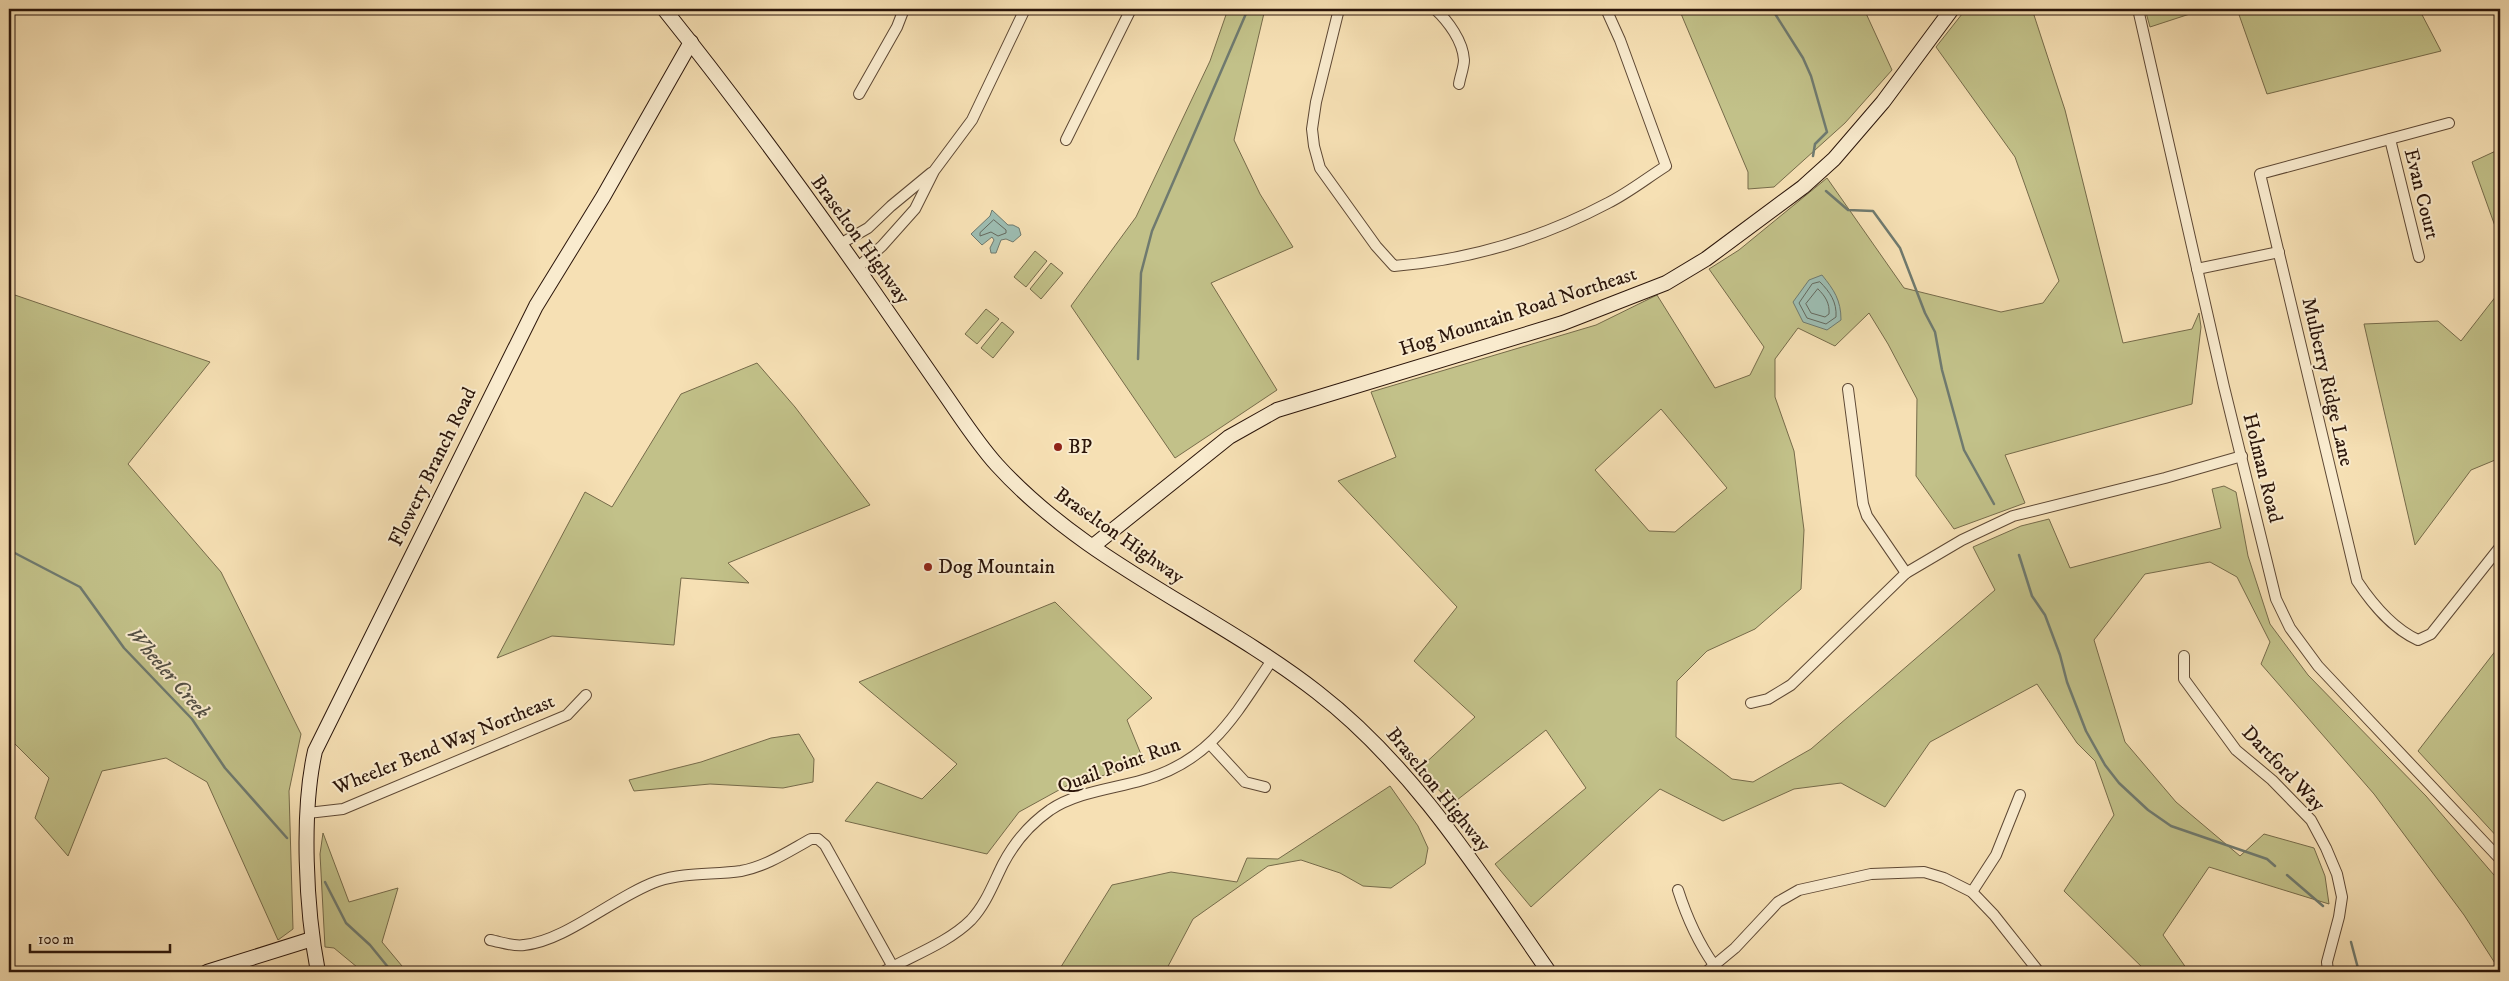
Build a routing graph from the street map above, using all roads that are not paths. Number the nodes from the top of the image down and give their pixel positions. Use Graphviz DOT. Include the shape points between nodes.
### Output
graph roads {
  1 [pos="664,9"];
  2 [pos="904,9"];
  3 [pos="1025,9"];
  4 [pos="1131,9"];
  5 [pos="1339,9"];
  6 [pos="1435,9"];
  7 [pos="1606,9"];
  8 [pos="1952,9"];
  9 [pos="2138,9"];
  10 [pos="691,42"];
  11 [pos="1459,84"];
  12 [pos="859,94"];
  13 [pos="2449,124"];
  14 [pos="2390,139"];
  15 [pos="1066,140"];
  16 [pos="934,171"];
  17 [pos="840,244"];
  18 [pos="2279,252"];
  19 [pos="2419,257"];
  20 [pos="856,268"];
  21 [pos="2197,269"];
  22 [pos="1848,389"];
  23 [pos="2242,456"];
  24 [pos="1093,546"];
  25 [pos="2500,547"];
  26 [pos="1906,573"];
  27 [pos="2184,656"];
  28 [pos="1272,660"];
  29 [pos="586,696"];
  30 [pos="1751,703"];
  31 [pos="1210,744"];
  32 [pos="1265,787"];
  33 [pos="2020,796"];
  34 [pos="308,813"];
  35 [pos="2500,859"];
  36 [pos="1678,890"];
  37 [pos="1972,892"];
  38 [pos="312,940"];
  39 [pos="490,940"];
  40 [pos="1714,965"];
  41 [pos="888,970"];
  42 [pos="207,972"];
  43 [pos="318,972"];
  44 [pos="1549,972"];
  45 [pos="1706,972"];
  46 [pos="2039,972"];
  47 [pos="2328,972"];
  1 -- 10 [label="street, Braselton Highway"];
  2 -- 12 [label="street"];
  3 -- 16 [label="street" via="972,120"];
  4 -- 15 [label="street"];
  5 -- 7 [label="street" via="1316,102 1312,129 1314,146 1320,168 1394,266 1438,262 1502,246 1570,222 1610,202 1666,166"];
  6 -- 11 [label="street" via="1445,18 1458,40 1464,61"];
  8 -- 24 [label="street, Hog Mountain Road Northeast" via="1883,102 1834,159 1798,191 1706,259 1666,282 1572,320 1277,410 1228,437"];
  9 -- 21 [label="street, Holman Road"];
  10 -- 17 [label="street, Braselton Highway"];
  10 -- 34 [label="street, Flowery Branch Road" via="536,306 330,718 315,751 309,775"];
  13 -- 14 [label="street, Mulberry Ridge Lane"];
  14 -- 18 [label="street, Mulberry Ridge Lane" via="2260,174"];
  14 -- 19 [label="street, Evan Court"];
  16 -- 17 [label="street" via="868,228"];
  16 -- 20 [label="street" via="915,209 882,246"];
  17 -- 20 [label="street, Braselton Highway"];
  18 -- 21 [label="street"];
  18 -- 25 [label="street, Mulberry Ridge Lane" via="2349,552 2357,581 2374,605 2404,634 2418,640 2431,634"];
  20 -- 24 [label="street, Braselton Highway" via="996,465 1040,507"];
  21 -- 23 [label="street, Holman Road"];
  22 -- 26 [label="street" via="1863,504 1867,516"];
  23 -- 26 [label="street" via="2013,516 1962,540"];
  23 -- 35 [label="street, Holman Road" via="2276,599 2290,628 2318,666"];
  24 -- 28 [label="street, Braselton Highway"];
  26 -- 30 [label="street" via="1791,685"];
  27 -- 47 [label="street, Dartford Way" via="2184,679 2236,750 2272,780 2311,820 2326,848 2342,897 2327,962"];
  28 -- 31 [label="street, Quail Point Run" via="1237,712"];
  28 -- 44 [label="street, Braselton Highway" via="1348,717 1384,751 1478,871"];
  29 -- 34 [label="street, Wheeler Bend Way Northeast" via="567,715 343,809"];
  31 -- 32 [label="street" via="1245,782"];
  31 -- 41 [label="street, Quail Point Run" via="1173,770 1075,797 1050,810 1013,847 985,902 970,920 951,935"];
  33 -- 37 [label="street" via="1996,856"];
  34 -- 38 [label="street, Flowery Branch Road"];
  36 -- 40 [label="street" via="1698,942"];
  37 -- 40 [label="street" via="1924,872 1871,874 1799,890 1778,902 1735,948"];
  37 -- 46 [label="street"];
  38 -- 42 [label="street"];
  38 -- 43 [label="street, Flowery Branch Road"];
  39 -- 41 [label="street" via="523,946 547,940 626,895 658,881 765,864 810,839 825,846"];
  40 -- 45 [label="street"];
}
